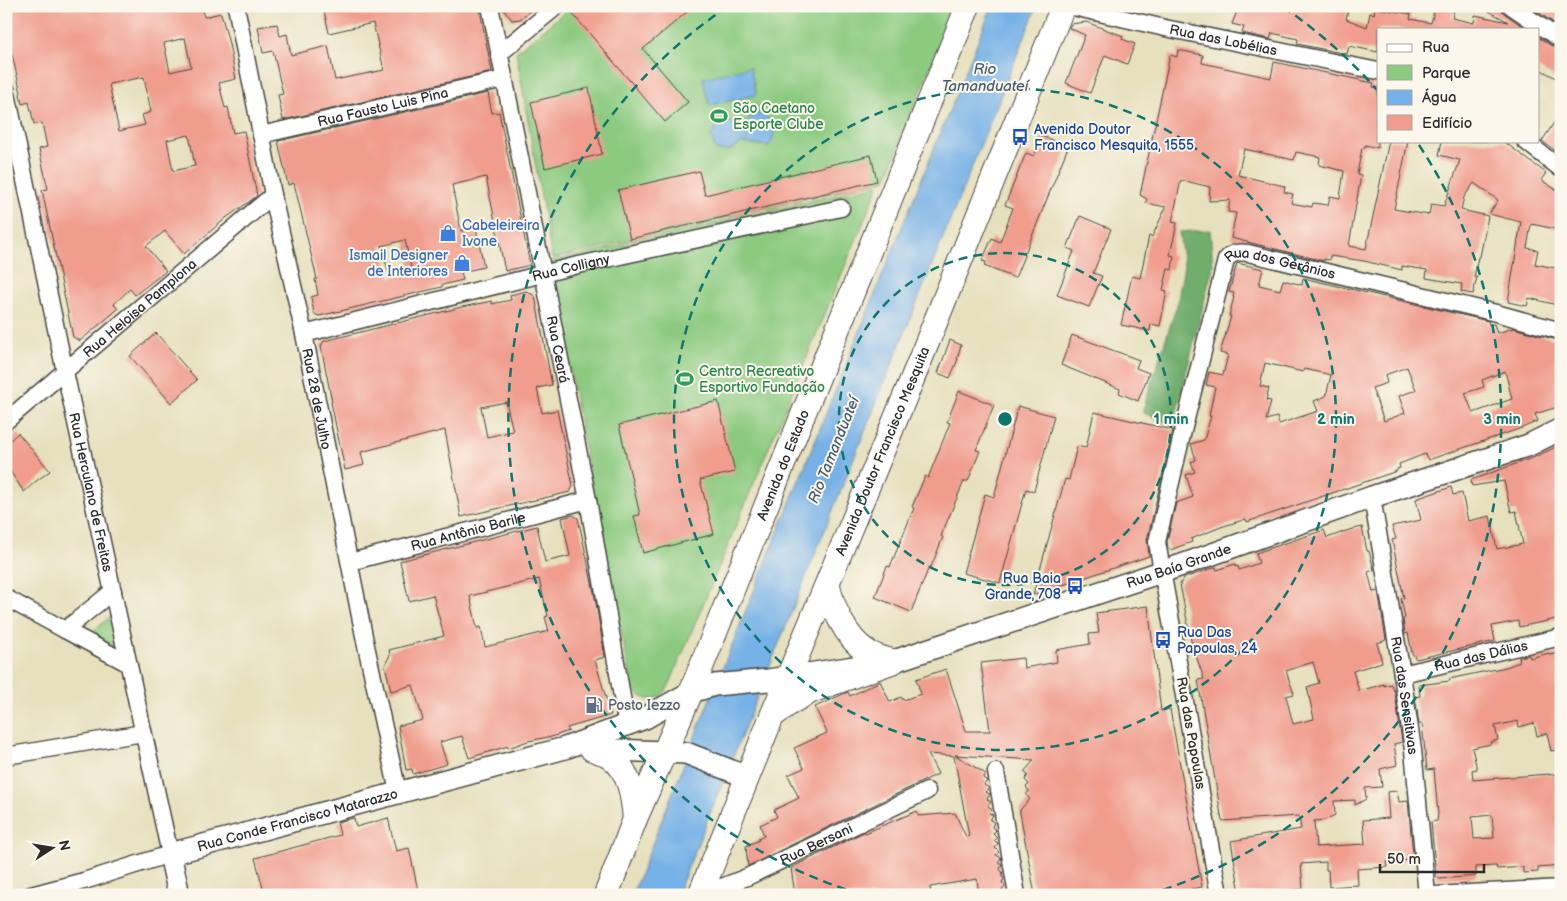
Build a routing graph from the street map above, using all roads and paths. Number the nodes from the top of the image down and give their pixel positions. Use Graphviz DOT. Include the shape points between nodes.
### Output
graph roads {
  1 [pos="236,6"];
  2 [pos="490,6"];
  3 [pos="557,6"];
  4 [pos="968,6"];
  5 [pos="1063,6"];
  6 [pos="1069,6"];
  7 [pos="1511,6"];
  8 [pos="1561,40"];
  9 [pos="499,54"];
  10 [pos="1377,71"];
  11 [pos="504,79"];
  12 [pos="6,90"];
  13 [pos="261,135"];
  14 [pos="1526,142"];
  15 [pos="13,149"];
  16 [pos="1561,169"];
  17 [pos="275,202"];
  18 [pos="841,208"];
  19 [pos="543,274"];
  20 [pos="1561,331"];
  21 [pos="304,334"];
  22 [pos="65,372"];
  23 [pos="6,421"];
  24 [pos="1561,429"];
  25 [pos="1372,497"];
  26 [pos="588,500"];
  27 [pos="350,562"];
  28 [pos="1162,572"];
  29 [pos="828,585"];
  30 [pos="113,591"];
  31 [pos="6,598"];
  32 [pos="65,630"];
  33 [pos="1561,637"];
  34 [pos="892,661"];
  35 [pos="129,664"];
  36 [pos="1402,674"];
  37 [pos="778,679"];
  38 [pos="621,692"];
  39 [pos="691,692"];
  40 [pos="656,712"];
  41 [pos="772,716"];
  42 [pos="620,728"];
  43 [pos="143,733"];
  44 [pos="565,748"];
  45 [pos="592,749"];
  46 [pos="675,753"];
  47 [pos="6,756"];
  48 [pos="996,772"];
  49 [pos="738,774"];
  50 [pos="928,791"];
  51 [pos="398,792"];
  52 [pos="635,820"];
  53 [pos="170,854"];
  54 [pos="1561,888"];
  55 [pos="30,895"];
  56 [pos="179,895"];
  57 [pos="606,895"];
  58 [pos="701,895"];
  59 [pos="1017,895"];
  60 [pos="1219,895"];
  61 [pos="1427,895"];
  62 [pos="1435,895"];
  1 -- 13 [label="street, Rua 28 de Julho"];
  2 -- 9 [label="street, Rua Ceará"];
  3 -- 9 [label="street"];
  4 -- 39 [label="highway, Avenida do Estado"];
  5 -- 29 [label="highway, Avenida Doutor Francisco Mesquita"];
  6 -- 10 [label="street, Rua das Lobélias"];
  7 -- 8 [label="street"];
  9 -- 11 [label="street, Rua Ceará"];
  11 -- 13 [label="street, Rua Fausto Luis Pina"];
  11 -- 19 [label="street, Rua Ceará"];
  12 -- 15 [label="street, Rua Herculano de Freitas"];
  13 -- 17 [label="street, Rua 28 de Julho"];
  14 -- 16 [label="street"];
  15 -- 22 [label="street, Rua Herculano de Freitas"];
  17 -- 21 [label="street, Rua 28 de Julho"];
  17 -- 22 [label="street, Rua Heloisa Pamplona"];
  18 -- 19 [label="street, Rua Colligny"];
  19 -- 21 [label="street, Rua Colligny"];
  19 -- 26 [label="street, Rua Ceará"];
  20 -- 28 [label="street, Rua dos Gerânios" via="1258,256 1233,253 1226,260 1223,271 1158,542"];
  21 -- 27 [label="street, Rua 28 de Julho"];
  22 -- 23 [label="street, Rua Heloisa Pamplona"];
  22 -- 30 [label="street, Rua Herculano de Freitas"];
  24 -- 25 [label="main road, Rua Baía Grande" via="1528,445"];
  25 -- 28 [label="main road, Rua Baía Grande"];
  25 -- 36 [label="street, Rua das Sensitivas"];
  26 -- 27 [label="street, Rua Antônio Barile"];
  26 -- 38 [label="street, Rua Ceará"];
  27 -- 51 [label="street, Rua 28 de Julho"];
  28 -- 34 [label="main road, Rua Baía Grande"];
  28 -- 60 [label="street, Rua das Papoulas"];
  29 -- 34 [label="highway" via="833,605 847,632 864,650"];
  29 -- 37 [label="highway, Avenida Doutor Francisco Mesquita"];
  30 -- 32 [label="street"];
  30 -- 35 [label="street, Rua Herculano de Freitas"];
  31 -- 32 [label="street"];
  32 -- 35 [label="street"];
  33 -- 36 [label="street, Rua das Dálias"];
  34 -- 37 [label="main road, Rua Baía Grande"];
  34 -- 41 [label="highway" via="811,691"];
  35 -- 43 [label="street, Rua Herculano de Freitas"];
  36 -- 61 [label="street, Rua das Sensitivas"];
  37 -- 39 [label="main road, Rua Conde Francisco Matarazzo" via="715,685"];
  37 -- 41 [label="highway, Avenida Doutor Francisco Mesquita"];
  38 -- 40 [label="street" via="642,710"];
  38 -- 42 [label="street, Rua Ceará" via="625,718"];
  39 -- 40 [label="main road, Rua Conde Francisco Matarazzo"];
  39 -- 46 [label="highway, Avenida do Estado"];
  40 -- 42 [label="main road, Rua Conde Francisco Matarazzo"];
  41 -- 49 [label="highway, Avenida Doutor Francisco Mesquita"];
  42 -- 44 [label="main road, Rua Conde Francisco Matarazzo"];
  43 -- 47 [label="street"];
  43 -- 53 [label="street, Rua Herculano de Freitas"];
  44 -- 45 [label="main road, Rua Conde Francisco Matarazzo"];
  44 -- 51 [label="main road, Rua Conde Francisco Matarazzo"];
  45 -- 46 [label="main road, Rua Conde Francisco Matarazzo"];
  45 -- 52 [label="highway" via="610,756 619,764 631,795"];
  46 -- 49 [label="main road, Rua Conde Francisco Matarazzo"];
  46 -- 52 [label="highway, Avenida do Estado"];
  48 -- 59 [label="street"];
  49 -- 58 [label="highway, Avenida Doutor Francisco Mesquita"];
  50 -- 58 [label="street, Rua Bersani" via="747,877"];
  51 -- 53 [label="main road, Rua Conde Francisco Matarazzo"];
  52 -- 57 [label="highway, Avenida do Estado"];
  53 -- 55 [label="street, Rua Conde Francisco Matarazzo"];
  53 -- 56 [label="main road, Rua Herculano de Freitas"];
  54 -- 62 [label="street"];
}
